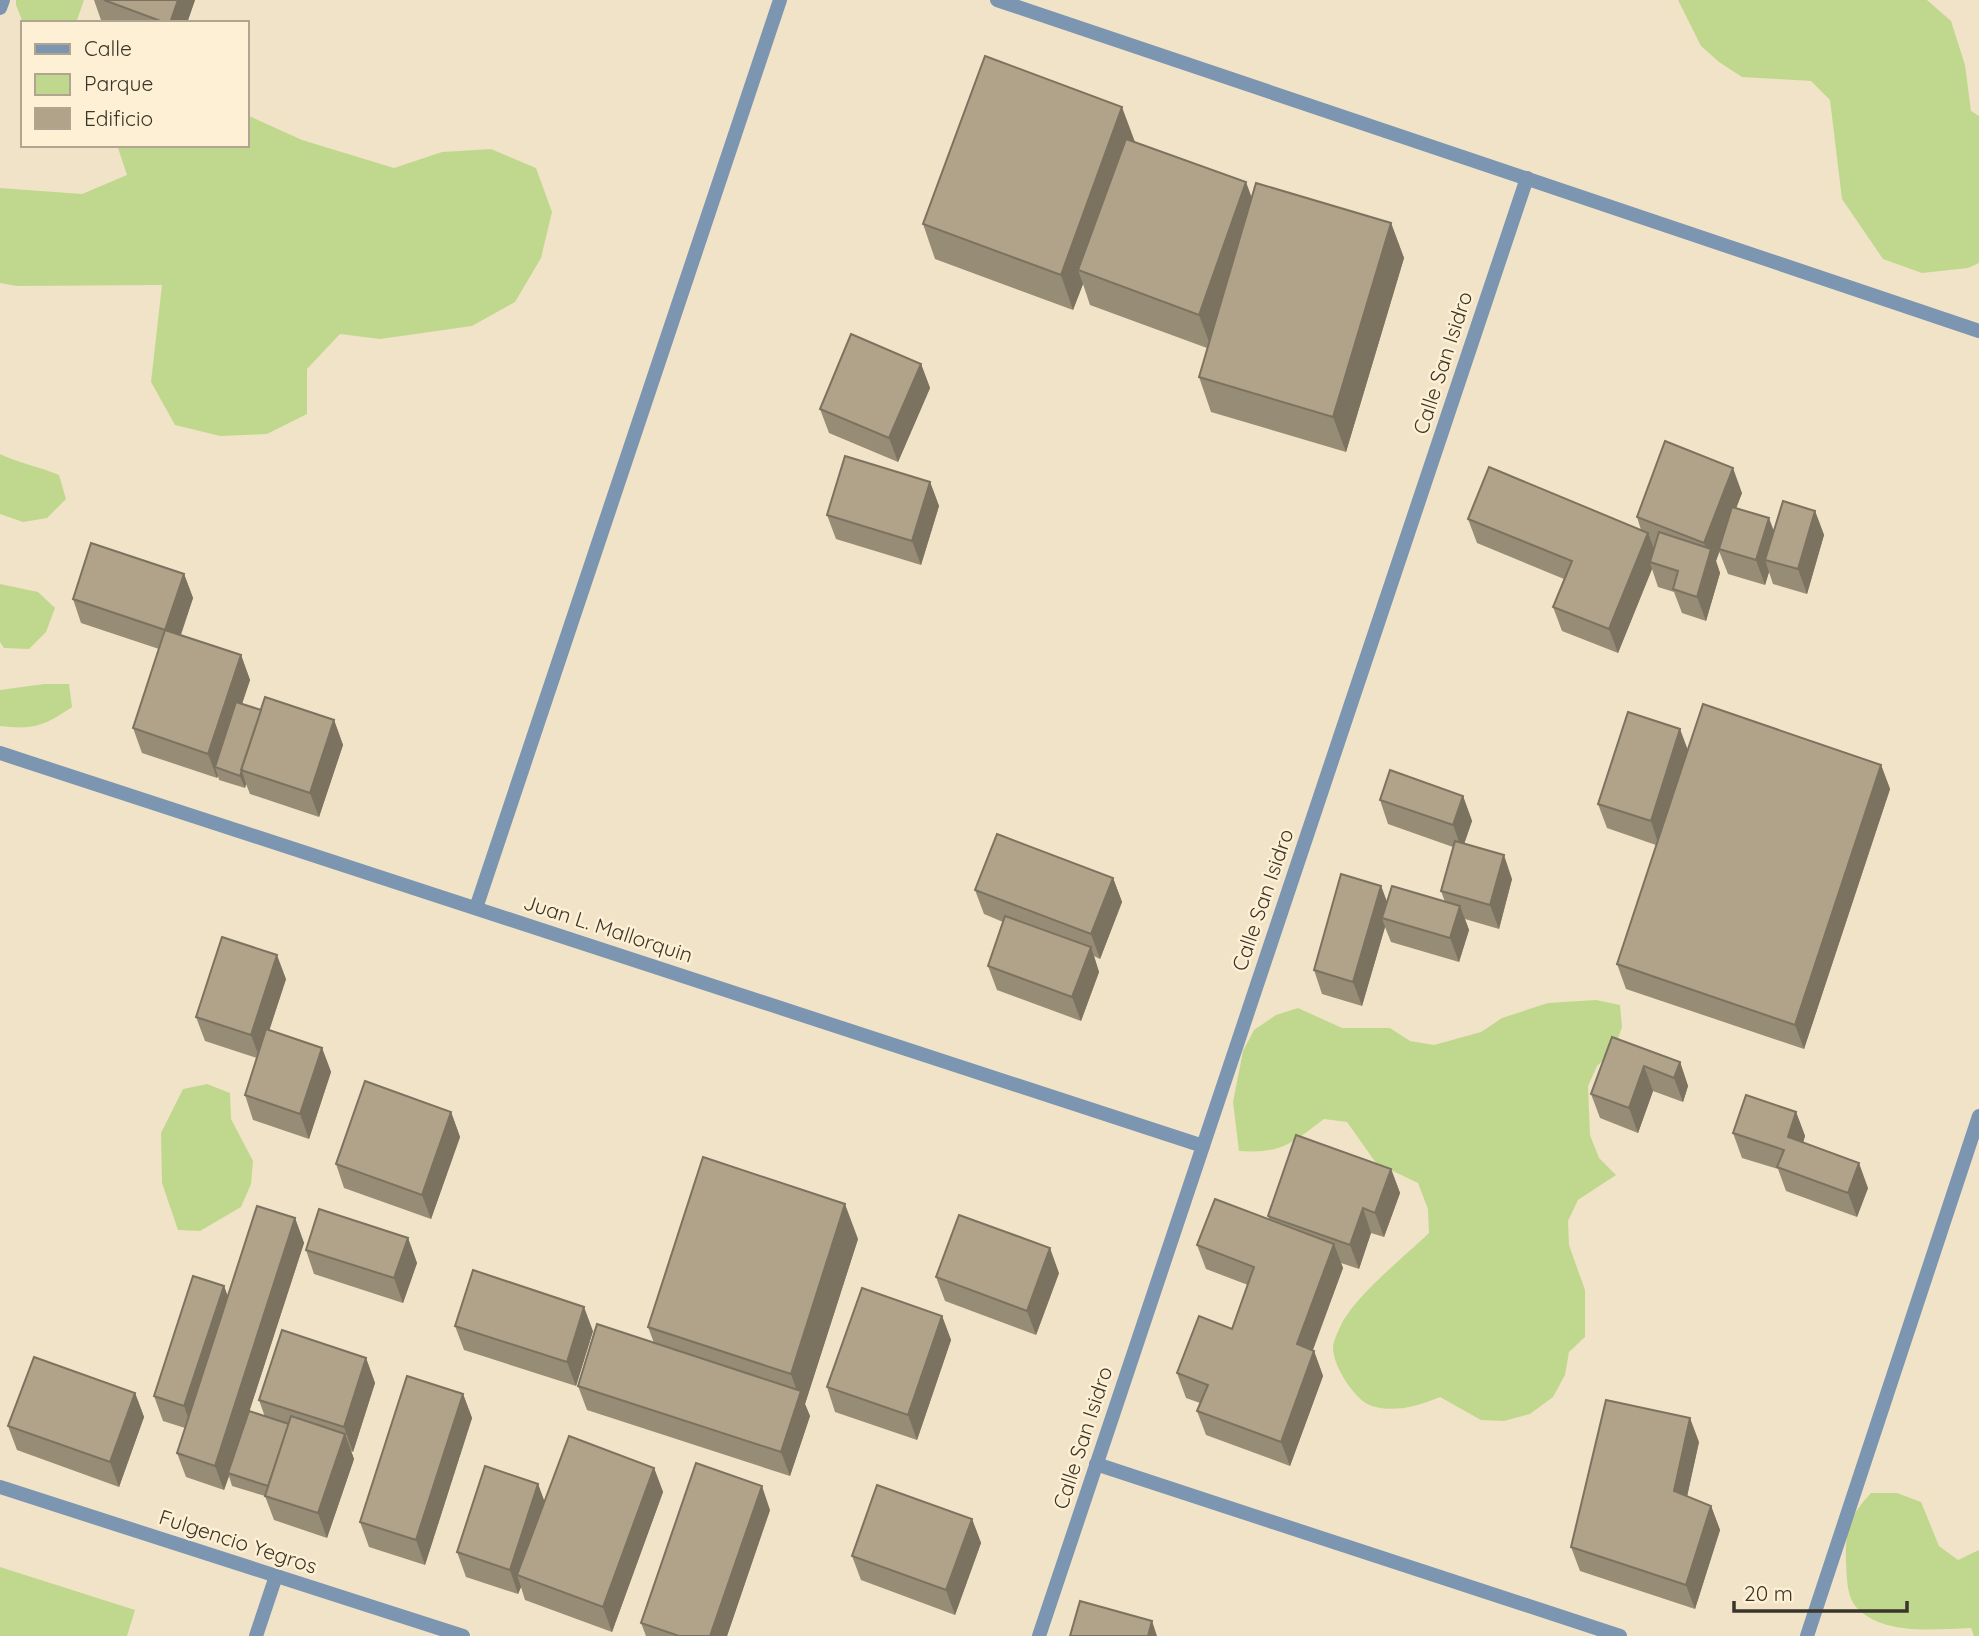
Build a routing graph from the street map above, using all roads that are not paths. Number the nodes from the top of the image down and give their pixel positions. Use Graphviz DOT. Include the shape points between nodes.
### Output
graph roads {
  1 [pos="3,0"];
  2 [pos="780,0"];
  3 [pos="997,0"];
  4 [pos="0,8"];
  5 [pos="1527,178"];
  6 [pos="1979,331"];
  7 [pos="0,753"];
  8 [pos="476,908"];
  9 [pos="1979,1116"];
  10 [pos="1203,1146"];
  11 [pos="1097,1464"];
  12 [pos="0,1487"];
  13 [pos="276,1576"];
  14 [pos="256,1636"];
  15 [pos="463,1636"];
  16 [pos="1039,1636"];
  17 [pos="1620,1636"];
  18 [pos="1807,1636"];
  1 -- 4 [label="street"];
  2 -- 8 [label="street"];
  3 -- 5 [label="street"];
  5 -- 6 [label="street"];
  5 -- 10 [label="street, Calle San Isidro"];
  7 -- 8 [label="street, Juan L. Mallorquin"];
  8 -- 10 [label="street, Juan L. Mallorquin"];
  9 -- 18 [label="street"];
  10 -- 11 [label="street, Calle San Isidro"];
  11 -- 16 [label="street, Calle San Isidro"];
  11 -- 17 [label="street"];
  12 -- 13 [label="street, Fulgencio Yegros"];
  13 -- 14 [label="street"];
  13 -- 15 [label="street, Fulgencio Yegros"];
}
